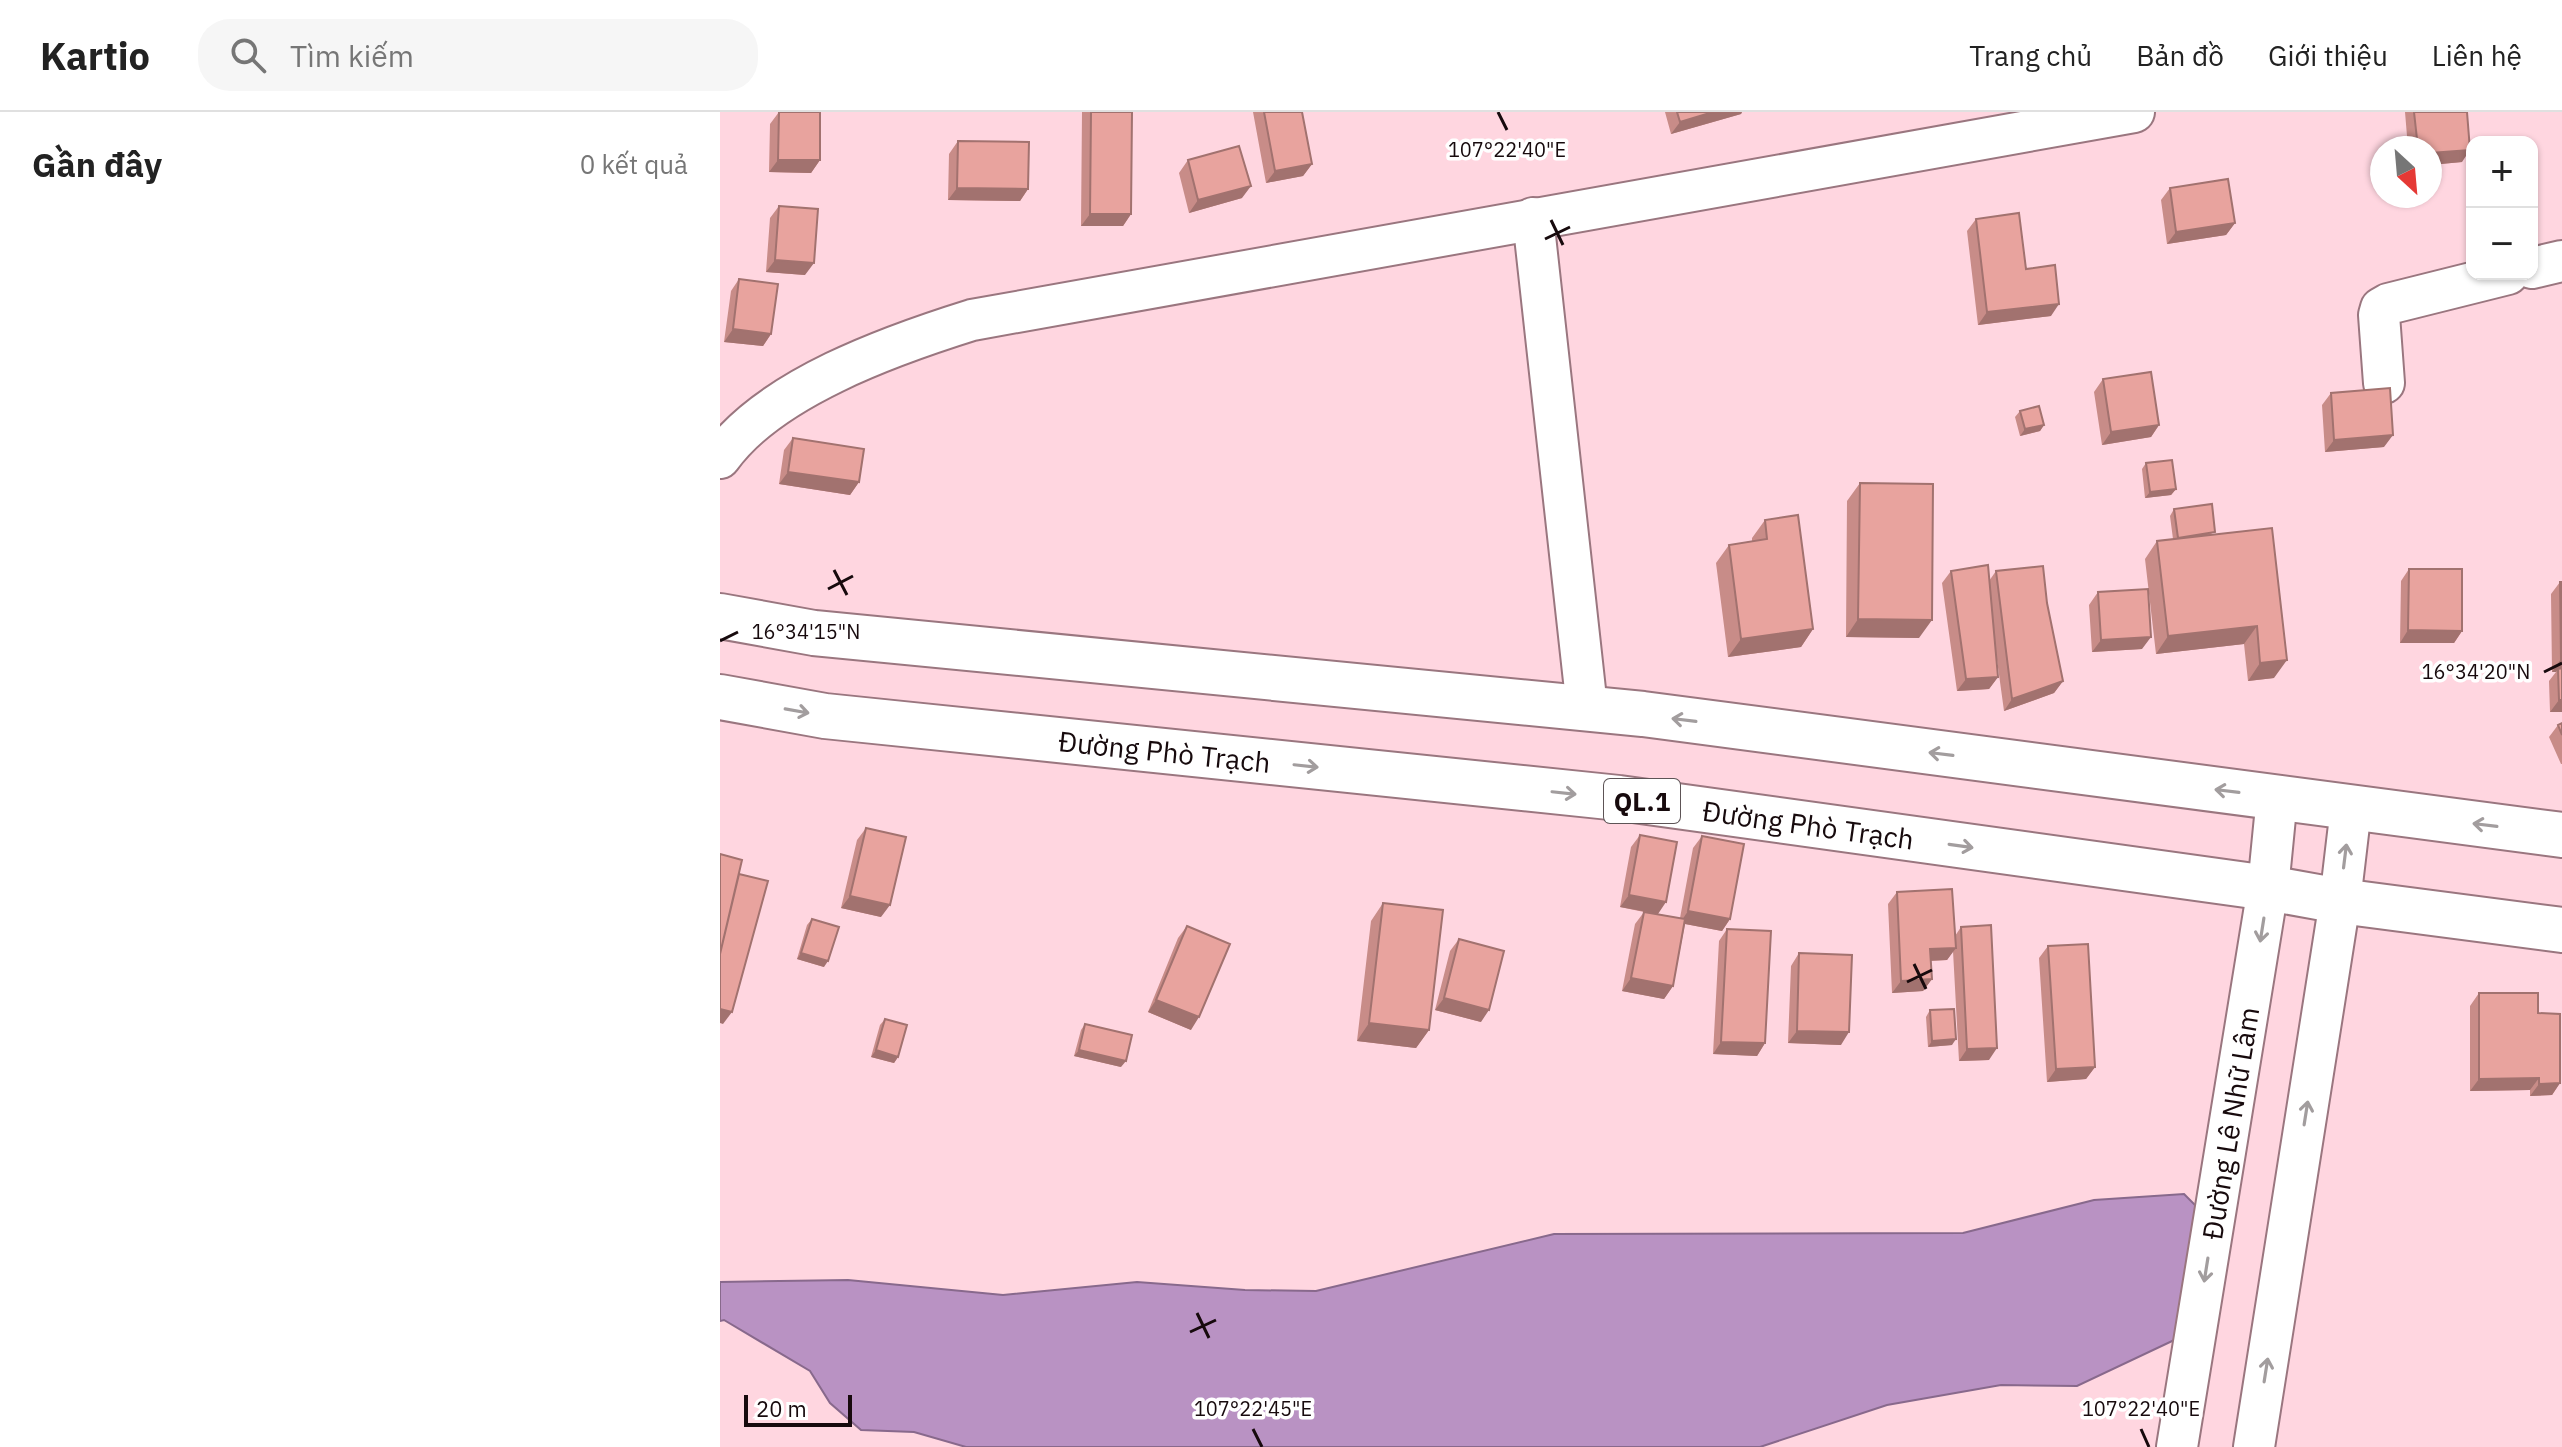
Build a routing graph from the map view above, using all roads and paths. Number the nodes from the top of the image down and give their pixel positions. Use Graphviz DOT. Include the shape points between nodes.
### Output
graph roads {
  1 [pos="2134,112"];
  2 [pos="1533,218"];
  3 [pos="2562,261"];
  4 [pos="2538,267"];
  5 [pos="2484,280"];
  6 [pos="2384,383"];
  7 [pos="720,458"];
  8 [pos="720,616"];
  9 [pos="720,697"];
  10 [pos="1587,708"];
  11 [pos="2277,797"];
  12 [pos="2351,808"];
  13 [pos="2562,835"];
  14 [pos="2268,888"];
  15 [pos="2340,901"];
  16 [pos="2562,930"];
  17 [pos="2177,1447"];
  18 [pos="2254,1447"];
  1 -- 2 [label="street"];
  2 -- 7 [label="street" via="972,320 867,356 785,399"];
  2 -- 10 [label="street"];
  3 -- 4 [label="street"];
  5 -- 6 [label="street" via="2381,308"];
  8 -- 10 [label="highway" via="814,633"];
  9 -- 14 [label="highway, Đường Phò Trạch / QL.1, one-way" via="825,716 1619,798"];
  11 -- 10 [label="highway, one-way"];
  11 -- 12 [label="highway"];
  11 -- 14 [label="street, Đường Lê Nhữ Lâm"];
  13 -- 12 [label="highway, one-way"];
  15 -- 12 [label="street, one-way"];
  14 -- 15 [label="highway, Đường Phò Trạch / QL.1"];
  14 -- 17 [label="street, Đường Lê Nhữ Lâm, one-way"];
  15 -- 16 [label="highway, Đường Phò Trạch / QL.1"];
  18 -- 15 [label="street, one-way"];
}
